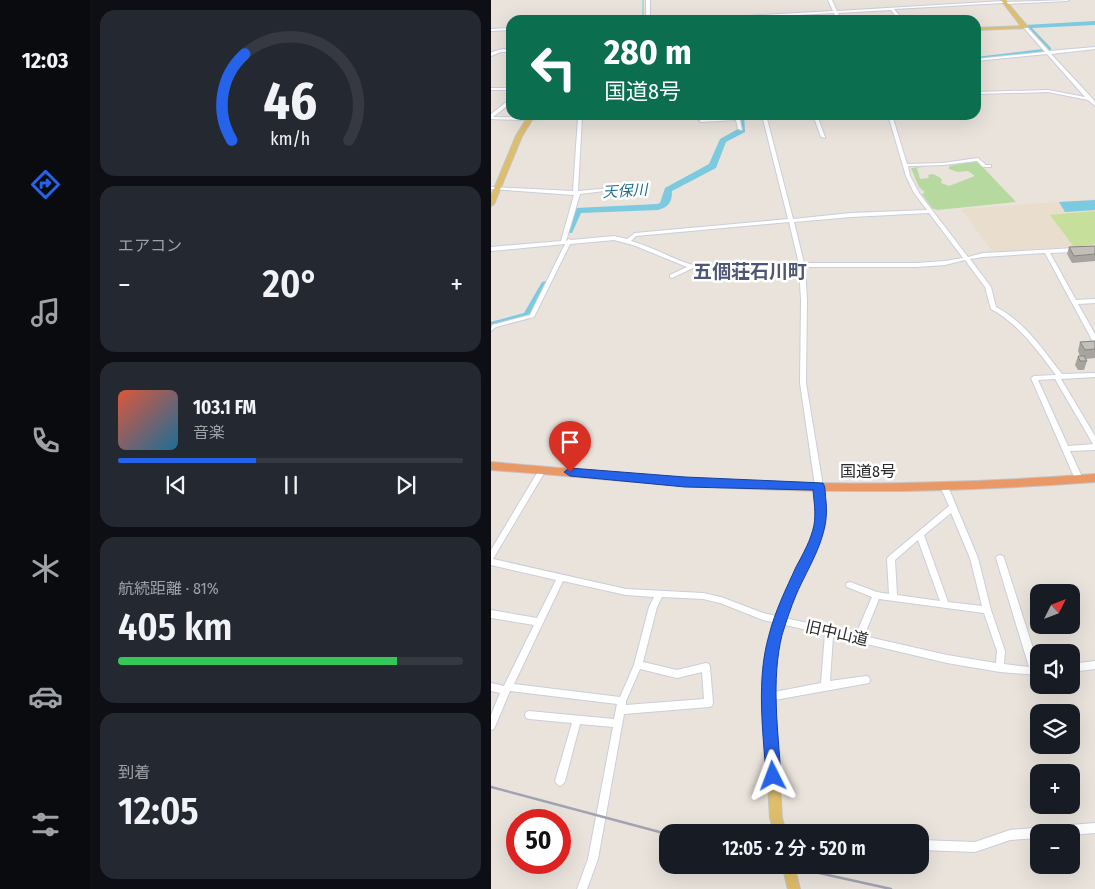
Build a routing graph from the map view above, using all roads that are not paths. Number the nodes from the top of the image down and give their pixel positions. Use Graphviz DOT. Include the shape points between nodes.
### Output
graph roads {
  1 [pos="648,0"];
  2 [pos="830,0"];
  3 [pos="1067,0"];
  4 [pos="1004,2"];
  5 [pos="892,10"];
  6 [pos="835,13"];
  7 [pos="648,15"];
  8 [pos="775,15"];
  9 [pos="896,15"];
  10 [pos="1025,27"];
  11 [pos="981,29"];
  12 [pos="491,30"];
  13 [pos="506,30"];
  14 [pos="1095,48"];
  15 [pos="506,49"];
  16 [pos="1047,52"];
  17 [pos="491,55"];
  18 [pos="981,59"];
  19 [pos="491,89"];
  20 [pos="506,89"];
  21 [pos="981,93"];
  22 [pos="1090,99"];
  23 [pos="506,105"];
  24 [pos="1095,105"];
  25 [pos="492,115"];
  26 [pos="506,116"];
  27 [pos="528,120"];
  28 [pos="580,120"];
  29 [pos="705,120"];
  30 [pos="738,120"];
  31 [pos="765,120"];
  32 [pos="817,120"];
  33 [pos="892,120"];
  34 [pos="701,121"];
  35 [pos="740,129"];
  36 [pos="823,137"];
  37 [pos="906,165"];
  38 [pos="989,166"];
  39 [pos="494,189"];
  40 [pos="612,190"];
  41 [pos="575,193"];
  42 [pos="921,199"];
  43 [pos="491,204"];
  44 [pos="930,211"];
  45 [pos="916,213"];
  46 [pos="790,220"];
  47 [pos="629,240"];
  48 [pos="566,242"];
  49 [pos="491,248"];
  50 [pos="1095,249"];
  51 [pos="1047,252"];
  52 [pos="967,258"];
  53 [pos="693,266"];
  54 [pos="802,266"];
  55 [pos="672,276"];
  56 [pos="1095,301"];
  57 [pos="1074,302"];
  58 [pos="491,329"];
  59 [pos="1094,336"];
  60 [pos="1095,375"];
  61 [pos="1059,377"];
  62 [pos="1095,442"];
  63 [pos="1095,447"];
  64 [pos="1065,449"];
  65 [pos="491,466"];
  66 [pos="542,470"];
  67 [pos="1095,478"];
  68 [pos="1079,479"];
  69 [pos="819,486"];
  70 [pos="945,486"];
  71 [pos="953,507"];
  72 [pos="920,534"];
  73 [pos="491,557"];
  74 [pos="1000,558"];
  75 [pos="491,562"];
  76 [pos="561,578"];
  77 [pos="850,585"];
  78 [pos="660,594"];
  79 [pos="877,595"];
  80 [pos="893,598"];
  81 [pos="945,604"];
  82 [pos="987,610"];
  83 [pos="491,614"];
  84 [pos="781,620"];
  85 [pos="538,622"];
  86 [pos="829,632"];
  87 [pos="859,638"];
  88 [pos="1030,650"];
  89 [pos="638,665"];
  90 [pos="1095,665"];
  91 [pos="1080,667"];
  92 [pos="1000,668"];
  93 [pos="1030,670"];
  94 [pos="866,680"];
  95 [pos="825,686"];
  96 [pos="491,687"];
  97 [pos="507,688"];
  98 [pos="769,697"];
  99 [pos="621,706"];
  100 [pos="529,715"];
  101 [pos="577,720"];
  102 [pos="617,723"];
  103 [pos="491,726"];
  104 [pos="560,781"];
  105 [pos="778,824"];
  106 [pos="1095,828"];
  107 [pos="929,845"];
  108 [pos="790,874"];
  109 [pos="582,889"];
  110 [pos="794,889"];
  1 -- 7 [label="street"];
  2 -- 6 [label="street"];
  3 -- 4 [label="street"];
  4 -- 5 [label="street"];
  4 -- 10 [label="main road"];
  5 -- 6 [label="street"];
  5 -- 9 [label="street"];
  6 -- 8 [label="street"];
  10 -- 11 [label="main road"];
  10 -- 16 [label="street"];
  12 -- 13 [label="street"];
  14 -- 16 [label="street"];
  15 -- 17 [label="street"];
  16 -- 18 [label="street"];
  16 -- 22 [label="street"];
  19 -- 20 [label="street"];
  21 -- 22 [label="street" via="1048,91"];
  22 -- 24 [label="street"];
  23 -- 25 [label="street"];
  25 -- 26 [label="street"];
  27 -- 39 [label="main road"];
  28 -- 41 [label="street"];
  29 -- 34 [label="street"];
  30 -- 35 [label="street"];
  31 -- 46 [label="street"];
  32 -- 36 [label="street"];
  33 -- 37 [label="street"];
  37 -- 38 [label="street" via="978,159"];
  37 -- 42 [label="street" via="908,176"];
  39 -- 41 [label="street"];
  39 -- 43 [label="main road"];
  40 -- 41 [label="street"];
  41 -- 48 [label="street"];
  42 -- 44 [label="street"];
  42 -- 45 [label="street"];
  44 -- 45 [label="street"];
  44 -- 52 [label="street"];
  45 -- 46 [label="street"];
  46 -- 47 [label="street" via="635,235"];
  46 -- 54 [label="street"];
  47 -- 48 [label="street"];
  47 -- 53 [label="street"];
  48 -- 49 [label="street"];
  48 -- 58 [label="street" via="532,316"];
  50 -- 51 [label="street"];
  51 -- 52 [label="street"];
  51 -- 57 [label="street"];
  52 -- 54 [label="street" via="916,266"];
  52 -- 61 [label="street" via="988,287 993,308 1003,312 1027,336"];
  53 -- 54 [label="street" via="719,270"];
  53 -- 55 [label="street"];
  54 -- 69 [label="street" via="803,383"];
  56 -- 57 [label="street"];
  57 -- 59 [label="street"];
  60 -- 61 [label="street"];
  61 -- 62 [label="street"];
  61 -- 64 [label="street" via="1034,378"];
  63 -- 64 [label="street"];
  64 -- 68 [label="street"];
  65 -- 66 [label="highway, 国道8号"];
  66 -- 69 [label="highway, 国道8号" via="685,482"];
  66 -- 73 [label="street"];
  67 -- 68 [label="highway, 国道8号"];
  68 -- 70 [label="highway, 国道8号"];
  69 -- 70 [label="highway, 国道8号"];
  69 -- 84 [label="main road" via="820,526"];
  70 -- 71 [label="street"];
  71 -- 72 [label="street"];
  71 -- 82 [label="street" via="974,558"];
  72 -- 80 [label="street" via="891,559"];
  72 -- 81 [label="street"];
  74 -- 88 [label="street"];
  75 -- 76 [label="street, 旧中山道"];
  76 -- 78 [label="street, 旧中山道" via="626,592"];
  76 -- 85 [label="street"];
  77 -- 79 [label="street"];
  78 -- 84 [label="street, 旧中山道" via="712,598"];
  78 -- 89 [label="street" via="653,607"];
  79 -- 80 [label="street"];
  79 -- 87 [label="street"];
  80 -- 81 [label="street"];
  81 -- 82 [label="street"];
  82 -- 92 [label="street" via="1001,651"];
  83 -- 85 [label="street"];
  84 -- 86 [label="street, 旧中山道"];
  84 -- 98 [label="main road" via="771,656"];
  85 -- 97 [label="street"];
  86 -- 87 [label="street, 旧中山道"];
  86 -- 95 [label="street"];
  87 -- 92 [label="street, 旧中山道"];
  89 -- 99 [label="street"];
  89 -- 99 [label="street" via="677,674 706,667 709,703"];
  90 -- 91 [label="street"];
  92 -- 93 [label="street, 旧中山道"];
  94 -- 95 [label="street"];
  95 -- 98 [label="street"];
  96 -- 97 [label="street"];
  97 -- 99 [label="street"];
  97 -- 103 [label="street"];
  98 -- 105 [label="main road"];
  99 -- 102 [label="street"];
  100 -- 101 [label="street"];
  101 -- 102 [label="street"];
  101 -- 104 [label="street"];
  102 -- 109 [label="street" via="593,860"];
  106 -- 107 [label="street" via="1011,835 975,847"];
  108 -- 110 [label="main road"];
}
